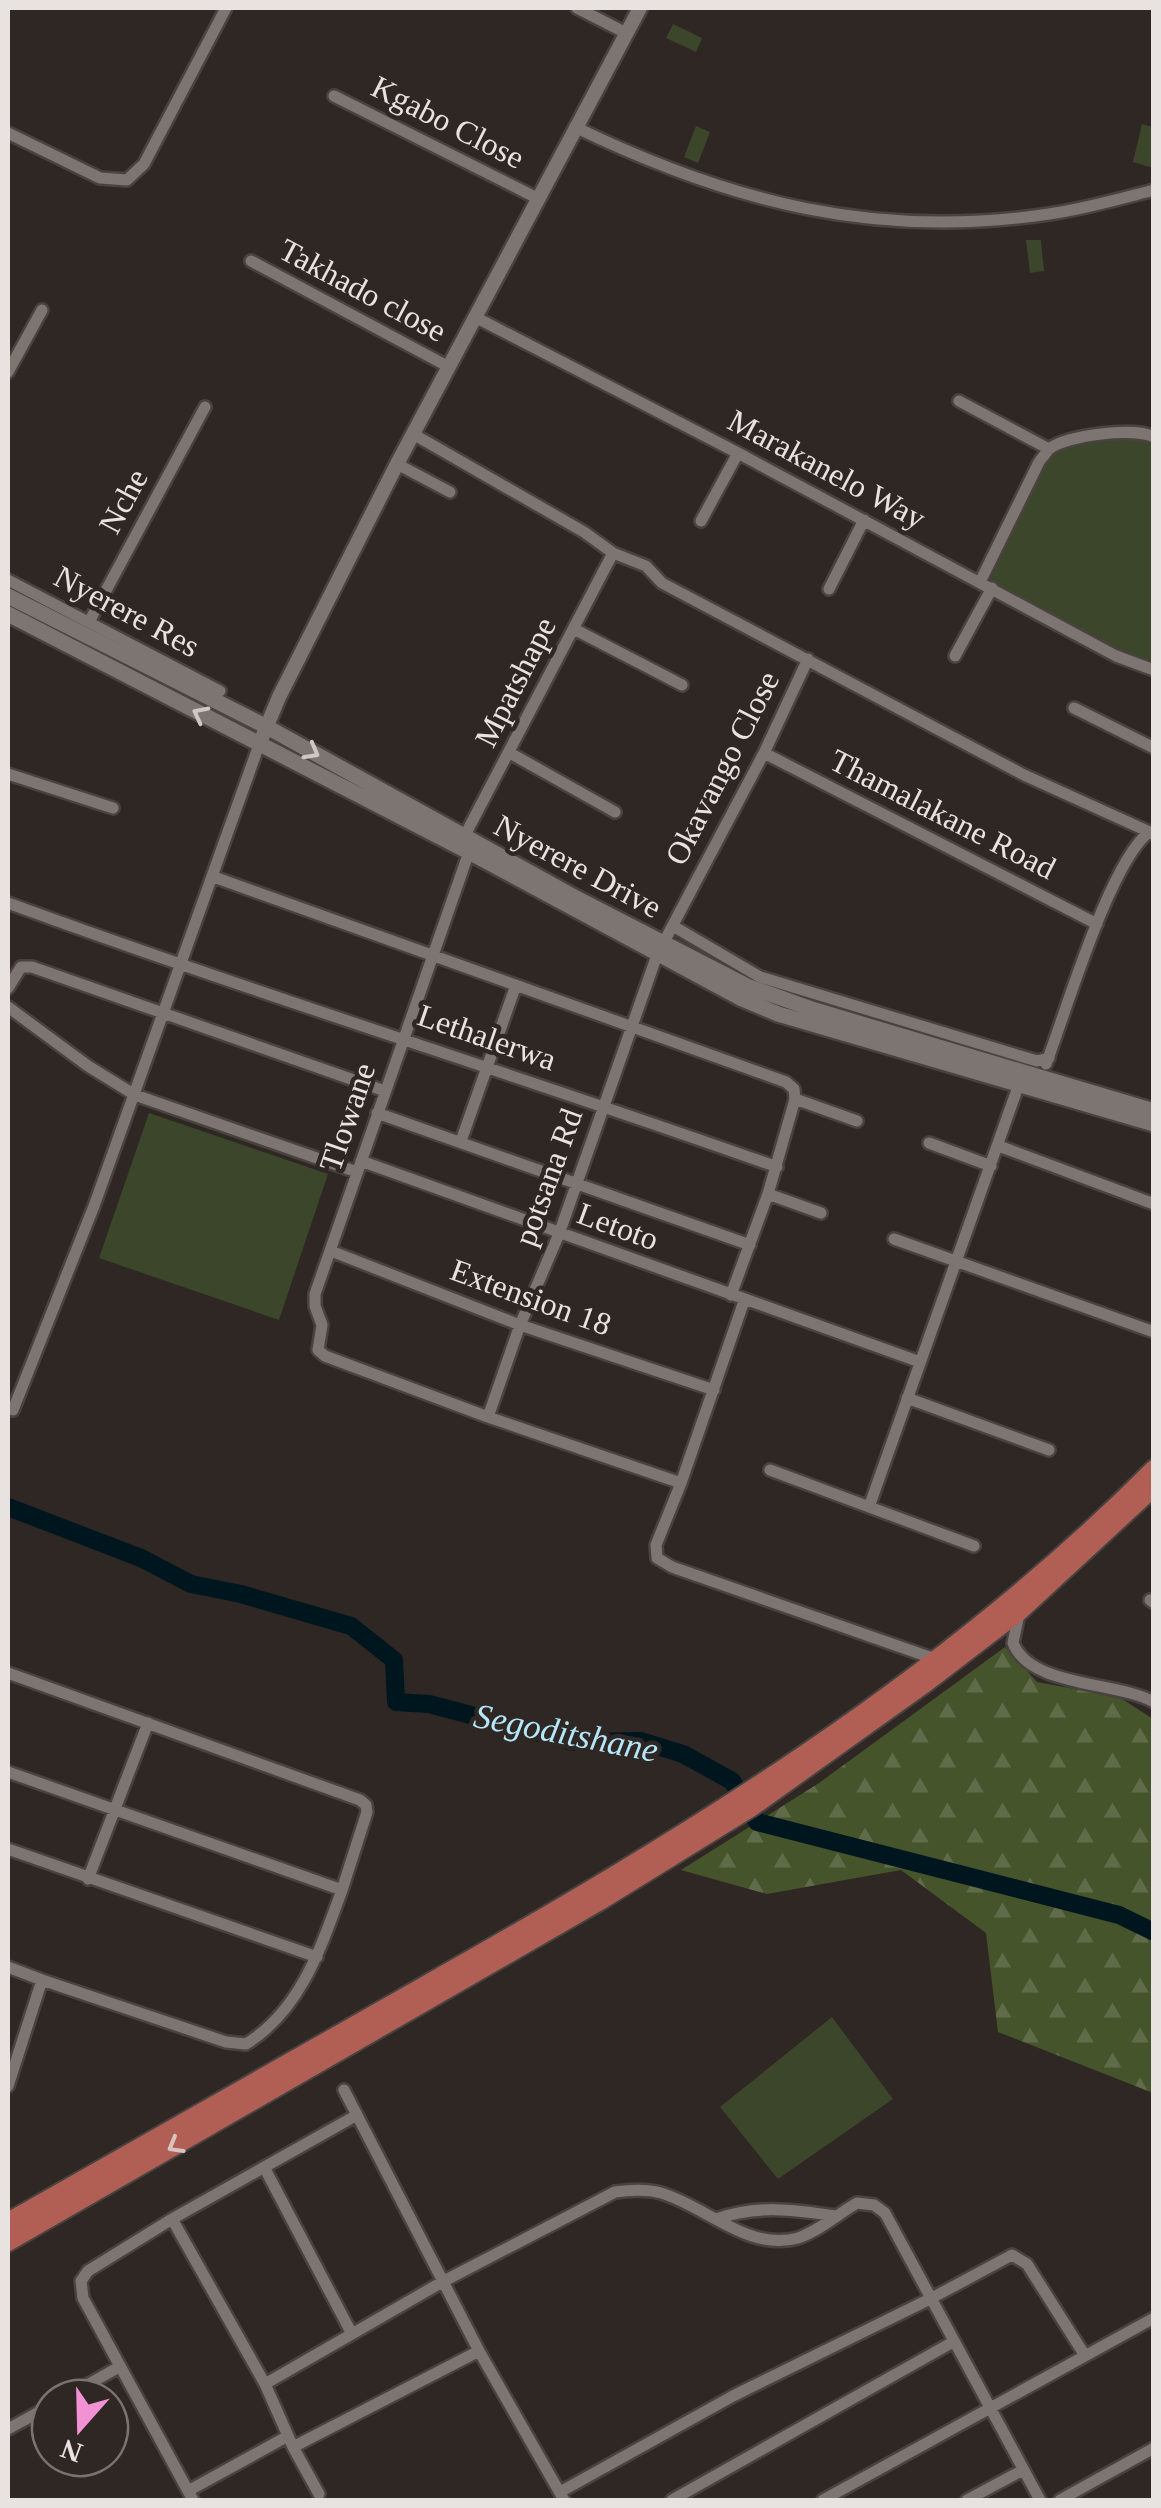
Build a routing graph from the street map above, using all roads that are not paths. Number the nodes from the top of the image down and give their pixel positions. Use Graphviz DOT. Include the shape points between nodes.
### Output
graph roads {
  1 [pos="226,8"];
  2 [pos="577,8"];
  3 [pos="640,8"];
  4 [pos="626,33"];
  5 [pos="334,96"];
  6 [pos="575,127"];
  7 [pos="8,133"];
  8 [pos="1154,190"];
  9 [pos="537,198"];
  10 [pos="252,261"];
  11 [pos="42,310"];
  12 [pos="475,318"];
  13 [pos="449,367"];
  14 [pos="8,372"];
  15 [pos="959,401"];
  16 [pos="205,407"];
  17 [pos="413,434"];
  18 [pos="1154,436"];
  19 [pos="1049,449"];
  20 [pos="738,452"];
  21 [pos="397,464"];
  22 [pos="450,492"];
  23 [pos="864,520"];
  24 [pos="701,521"];
  25 [pos="613,552"];
  26 [pos="8,580"];
  27 [pos="986,585"];
  28 [pos="830,589"];
  29 [pos="8,596"];
  30 [pos="8,614"];
  31 [pos="90,622"];
  32 [pos="574,629"];
  33 [pos="955,656"];
  34 [pos="808,659"];
  35 [pos="1154,670"];
  36 [pos="682,684"];
  37 [pos="220,691"];
  38 [pos="1074,708"];
  39 [pos="267,726"];
  40 [pos="260,745"];
  41 [pos="1154,748"];
  42 [pos="764,752"];
  43 [pos="510,753"];
  44 [pos="8,774"];
  45 [pos="114,808"];
  46 [pos="616,812"];
  47 [pos="1151,833"];
  48 [pos="467,844"];
  49 [pos="214,877"];
  50 [pos="8,904"];
  51 [pos="1097,924"];
  52 [pos="672,926"];
  53 [pos="660,949"];
  54 [pos="433,954"];
  55 [pos="178,965"];
  56 [pos="516,985"];
  57 [pos="8,988"];
  58 [pos="8,1007"];
  59 [pos="162,1014"];
  60 [pos="630,1027"];
  61 [pos="404,1038"];
  62 [pos="1049,1058"];
  63 [pos="488,1066"];
  64 [pos="1042,1078"];
  65 [pos="1020,1084"];
  66 [pos="385,1090"];
  67 [pos="135,1095"];
  68 [pos="796,1099"];
  69 [pos="604,1106"];
  70 [pos="1154,1110"];
  71 [pos="378,1113"];
  72 [pos="857,1121"];
  73 [pos="1154,1124"];
  74 [pos="461,1141"];
  75 [pos="930,1143"];
  76 [pos="998,1146"];
  77 [pos="359,1166"];
  78 [pos="991,1166"];
  79 [pos="777,1167"];
  80 [pos="577,1183"];
  81 [pos="768,1194"];
  82 [pos="1154,1204"];
  83 [pos="821,1213"];
  84 [pos="559,1234"];
  85 [pos="894,1239"];
  86 [pos="750,1245"];
  87 [pos="331,1251"];
  88 [pos="956,1262"];
  89 [pos="731,1296"];
  90 [pos="744,1300"];
  91 [pos="520,1324"];
  92 [pos="1154,1332"];
  93 [pos="920,1362"];
  94 [pos="714,1390"];
  95 [pos="907,1398"];
  96 [pos="13,1410"];
  97 [pos="488,1417"];
  98 [pos="1049,1450"];
  99 [pos="1154,1469"];
  100 [pos="770,1470"];
  101 [pos="681,1483"];
  102 [pos="1154,1487"];
  103 [pos="869,1506"];
  104 [pos="974,1546"];
  105 [pos="1021,1610"];
  106 [pos="935,1658"];
  107 [pos="8,1674"];
  108 [pos="1154,1702"];
  109 [pos="148,1724"];
  110 [pos="8,1772"];
  111 [pos="750,1800"];
  112 [pos="113,1810"];
  113 [pos="680,1844"];
  114 [pos="8,1849"];
  115 [pos="88,1878"];
  116 [pos="342,1890"];
  117 [pos="317,1957"];
  118 [pos="8,1968"];
  119 [pos="42,1980"];
  120 [pos="8,2086"];
  121 [pos="344,2090"];
  122 [pos="357,2115"];
  123 [pos="264,2168"];
  124 [pos="835,2216"];
  125 [pos="716,2218"];
  126 [pos="172,2219"];
  127 [pos="8,2222"];
  128 [pos="8,2242"];
  129 [pos="444,2281"];
  130 [pos="930,2300"];
  131 [pos="1154,2318"];
  132 [pos="352,2334"];
  133 [pos="952,2342"];
  134 [pos="479,2351"];
  135 [pos="1084,2354"];
  136 [pos="120,2367"];
  137 [pos="100,2378"];
  138 [pos="265,2384"];
  139 [pos="988,2408"];
  140 [pos="30,2417"];
  141 [pos="8,2429"];
  142 [pos="291,2442"];
  143 [pos="1154,2448"];
  144 [pos="1023,2470"];
  145 [pos="319,2494"];
  146 [pos="190,2496"];
  147 [pos="562,2496"];
  148 [pos="672,2500"];
  149 [pos="822,2500"];
  150 [pos="967,2500"];
  151 [pos="1040,2500"];
  152 [pos="1060,2500"];
  1 -- 7 [label="street" via="135,175 100,178"];
  2 -- 4 [label="street"];
  3 -- 4 [label="street"];
  4 -- 6 [label="street"];
  5 -- 9 [label="street, Kgabo Close"];
  6 -- 8 [label="street" via="717,188 854,218 1006,219"];
  6 -- 9 [label="street"];
  9 -- 12 [label="street"];
  10 -- 13 [label="street, Takhado close"];
  11 -- 14 [label="street"];
  12 -- 13 [label="street"];
  12 -- 20 [label="street, Marakanelo Way"];
  13 -- 17 [label="street"];
  15 -- 19 [label="street"];
  16 -- 31 [label="street, Nche"];
  17 -- 21 [label="street"];
  17 -- 25 [label="street"];
  18 -- 19 [label="street" via="1127,430"];
  19 -- 27 [label="street"];
  20 -- 23 [label="street, Marakanelo Way"];
  20 -- 24 [label="street"];
  21 -- 22 [label="street"];
  21 -- 39 [label="street"];
  23 -- 27 [label="street, Marakanelo Way"];
  23 -- 28 [label="street"];
  25 -- 32 [label="street, Mpatshape"];
  25 -- 34 [label="street"];
  26 -- 31 [label="street, Nyerere Res"];
  27 -- 33 [label="street"];
  27 -- 35 [label="street, Marakanelo Way"];
  29 -- 39 [label="main road, Nyerere Drive"];
  40 -- 30 [label="main road, Nyerere Drive, one-way"];
  31 -- 37 [label="street, Nyerere Res"];
  32 -- 36 [label="street"];
  32 -- 43 [label="street, Mpatshape"];
  34 -- 42 [label="street, Okavango Close"];
  34 -- 47 [label="street" via="991,758"];
  38 -- 41 [label="street"];
  39 -- 40 [label="street"];
  39 -- 48 [label="main road, Nyerere Drive, one-way"];
  40 -- 48 [label="main road, Nyerere Drive"];
  40 -- 49 [label="street"];
  42 -- 51 [label="street, Thamalakane Road"];
  42 -- 52 [label="street, Okavango Close"];
  43 -- 46 [label="street"];
  43 -- 48 [label="street, Mpatshape"];
  44 -- 45 [label="street"];
  47 -- 51 [label="street" via="1138,840"];
  48 -- 53 [label="main road, Nyerere Drive"];
  48 -- 54 [label="street, Tlowane"];
  49 -- 54 [label="street"];
  49 -- 55 [label="street"];
  50 -- 55 [label="street, Lethalerwa"];
  51 -- 62 [label="street"];
  52 -- 53 [label="street, Okavango Close"];
  52 -- 62 [label="street" via="760,977 1037,1061"];
  53 -- 60 [label="street, potsana Rd"];
  53 -- 64 [label="main road, Nyerere Drive" via="778,998"];
  53 -- 65 [label="main road, Nyerere Drive" via="778,1014"];
  54 -- 56 [label="street"];
  54 -- 61 [label="street, Tlowane"];
  55 -- 59 [label="street"];
  55 -- 61 [label="street, Lethalerwa"];
  56 -- 60 [label="street"];
  56 -- 63 [label="street"];
  57 -- 59 [label="street" via="25,965"];
  58 -- 67 [label="street, Letoto"];
  59 -- 66 [label="street"];
  59 -- 67 [label="street"];
  60 -- 68 [label="street" via="786,1082"];
  60 -- 69 [label="street, potsana Rd"];
  61 -- 63 [label="street, Lethalerwa"];
  61 -- 66 [label="street, Tlowane"];
  62 -- 64 [label="street"];
  63 -- 69 [label="street, Lethalerwa"];
  63 -- 74 [label="street"];
  64 -- 70 [label="main road, Nyerere Drive"];
  65 -- 73 [label="main road, Nyerere Drive"];
  65 -- 76 [label="street"];
  66 -- 71 [label="street, Tlowane"];
  67 -- 77 [label="street, Letoto"];
  67 -- 96 [label="street"];
  68 -- 72 [label="street"];
  68 -- 79 [label="street"];
  69 -- 79 [label="street, Lethalerwa"];
  69 -- 80 [label="street, potsana Rd"];
  71 -- 74 [label="street"];
  71 -- 77 [label="street, Tlowane"];
  74 -- 80 [label="street"];
  75 -- 78 [label="street"];
  76 -- 78 [label="street"];
  76 -- 82 [label="street"];
  77 -- 84 [label="street, Letoto"];
  77 -- 87 [label="street, Tlowane"];
  78 -- 88 [label="street"];
  79 -- 81 [label="street"];
  80 -- 84 [label="street, potsana Rd"];
  80 -- 86 [label="street"];
  81 -- 83 [label="street"];
  81 -- 86 [label="street"];
  84 -- 89 [label="street, Letoto"];
  84 -- 91 [label="street, potsana Rd"];
  85 -- 88 [label="street"];
  86 -- 89 [label="street"];
  87 -- 91 [label="street, Extension 18"];
  87 -- 97 [label="street, Tlowane" via="314,1300 322,1324 317,1344 325,1356"];
  88 -- 92 [label="street"];
  88 -- 93 [label="street"];
  89 -- 90 [label="street, Letoto"];
  90 -- 93 [label="street, Letoto"];
  90 -- 94 [label="street"];
  91 -- 94 [label="street, Extension 18"];
  91 -- 97 [label="street, potsana Rd"];
  93 -- 95 [label="street"];
  94 -- 101 [label="street"];
  95 -- 98 [label="street"];
  95 -- 103 [label="street"];
  97 -- 101 [label="street"];
  99 -- 106 [label="main road"];
  100 -- 103 [label="street"];
  101 -- 106 [label="street" via="656,1545 661,1562"];
  102 -- 105 [label="main road"];
  103 -- 104 [label="street"];
  105 -- 108 [label="street" via="1013,1643 1034,1668"];
  105 -- 111 [label="main road" via="923,1685"];
  106 -- 111 [label="main road"];
  107 -- 109 [label="street"];
  109 -- 112 [label="street"];
  109 -- 116 [label="street" via="366,1805"];
  110 -- 112 [label="street"];
  111 -- 113 [label="main road"];
  112 -- 115 [label="street"];
  112 -- 116 [label="street"];
  113 -- 127 [label="main road"];
  113 -- 128 [label="main road, one-way"];
  114 -- 115 [label="street"];
  115 -- 117 [label="street"];
  116 -- 117 [label="street"];
  117 -- 119 [label="street" via="275,2022 246,2044"];
  118 -- 119 [label="street"];
  119 -- 120 [label="street"];
  121 -- 122 [label="street"];
  122 -- 123 [label="street"];
  122 -- 129 [label="street"];
  123 -- 126 [label="street"];
  123 -- 132 [label="street"];
  124 -- 125 [label="street" via="758,2208"];
  124 -- 125 [label="street" via="783,2240 740,2232"];
  124 -- 130 [label="street" via="866,2202 885,2213"];
  125 -- 129 [label="street" via="660,2193 615,2192"];
  126 -- 136 [label="street" via="81,2281 83,2298"];
  126 -- 138 [label="street"];
  129 -- 132 [label="street"];
  129 -- 134 [label="street"];
  130 -- 133 [label="street"];
  130 -- 135 [label="street" via="1012,2255 1028,2264"];
  130 -- 147 [label="street" via="733,2396"];
  131 -- 135 [label="street"];
  132 -- 138 [label="street"];
  133 -- 139 [label="street"];
  133 -- 148 [label="street"];
  134 -- 142 [label="street"];
  134 -- 147 [label="street"];
  135 -- 139 [label="street"];
  136 -- 137 [label="street"];
  136 -- 146 [label="street"];
  138 -- 142 [label="street"];
  139 -- 144 [label="street"];
  139 -- 149 [label="street"];
  140 -- 141 [label="street"];
  142 -- 145 [label="street"];
  142 -- 146 [label="street"];
  143 -- 152 [label="street"];
  144 -- 150 [label="street"];
  144 -- 151 [label="street"];
}
